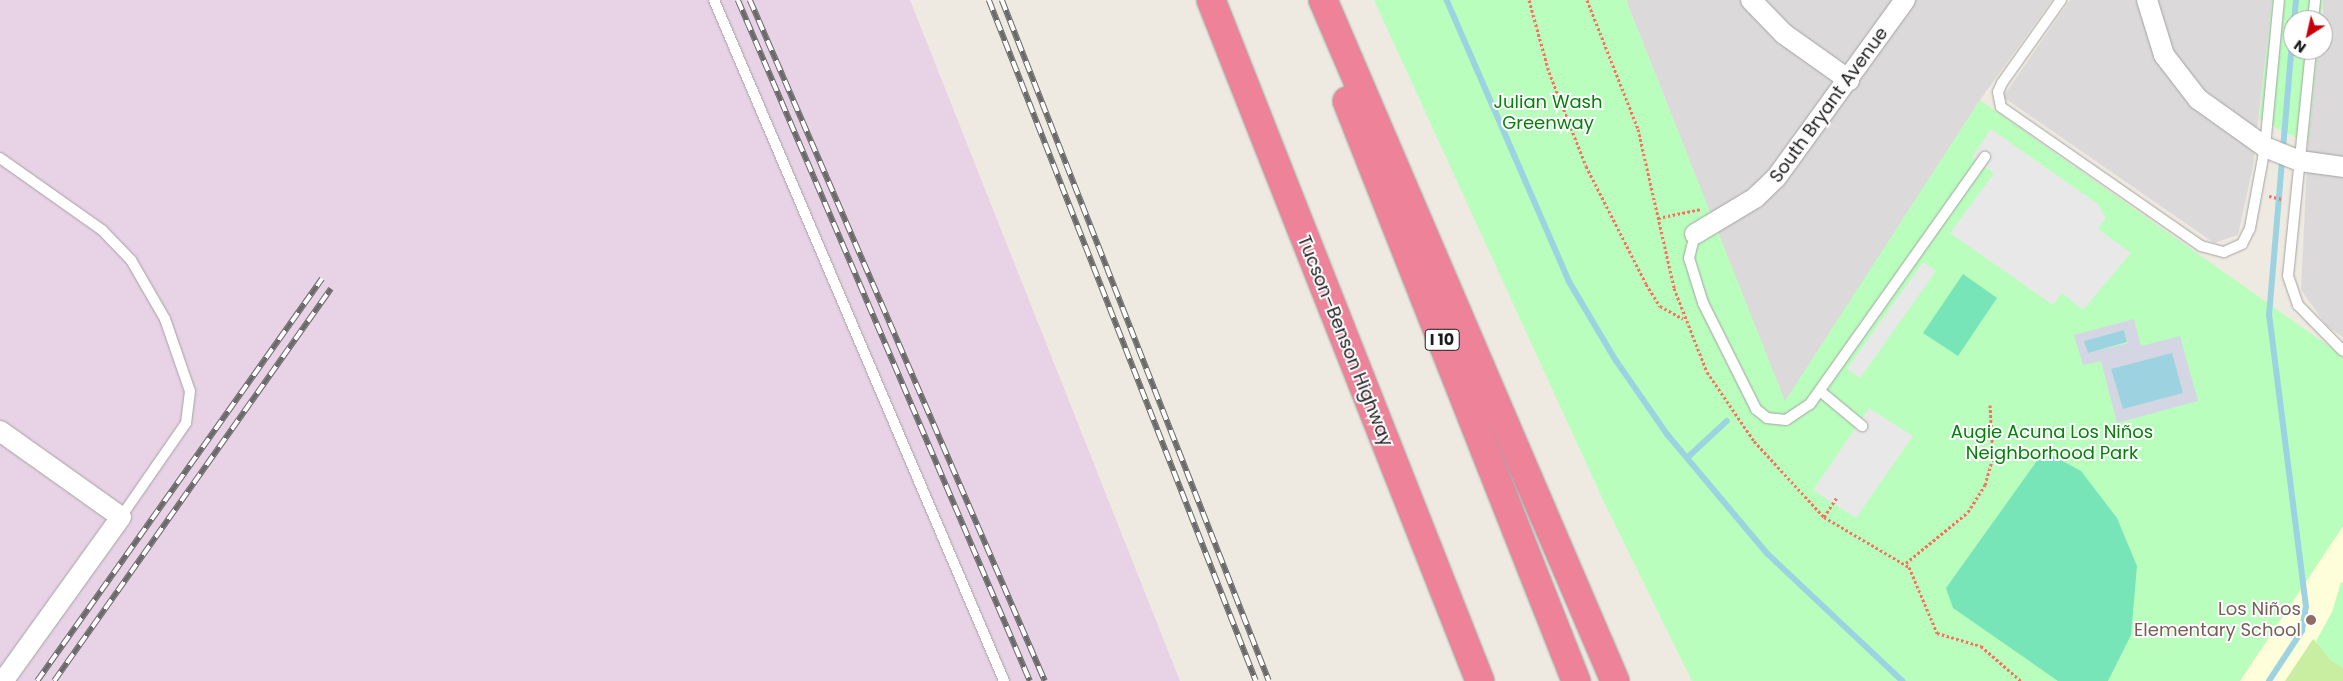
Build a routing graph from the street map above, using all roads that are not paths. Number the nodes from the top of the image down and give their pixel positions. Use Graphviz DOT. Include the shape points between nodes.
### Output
graph roads {
  1 [pos="714,0"];
  2 [pos="1210,0"];
  3 [pos="1308,0"];
  4 [pos="1323,0"];
  5 [pos="1751,0"];
  6 [pos="1905,0"];
  7 [pos="2061,0"];
  8 [pos="2147,0"];
  9 [pos="2280,0"];
  10 [pos="2309,60"];
  11 [pos="1848,80"];
  12 [pos="2265,147"];
  13 [pos="1986,156"];
  14 [pos="0,158"];
  15 [pos="2300,161"];
  16 [pos="2343,167"];
  17 [pos="1695,234"];
  18 [pos="2343,351"];
  19 [pos="1820,391"];
  20 [pos="1862,426"];
  21 [pos="0,431"];
  22 [pos="121,517"];
  23 [pos="1421,532"];
  24 [pos="4,675"];
  25 [pos="1004,681"];
  26 [pos="1466,681"];
  27 [pos="1480,681"];
  28 [pos="1576,681"];
  29 [pos="1615,681"];
  1 -- 25 [label="lane"];
  2 -- 23 [label="highway, Tucson–Benson Highway"];
  3 -- 28 [label="highway, I 10"];
  4 -- 29 [label="highway"];
  5 -- 11 [label="street" via="1784,34"];
  6 -- 11 [label="street, South Bryant Avenue"];
  7 -- 12 [label="lane" via="2002,83 1999,100 2006,112 2201,246 2219,252 2238,247 2248,234"];
  8 -- 12 [label="street" via="2160,46 2184,85"];
  9 -- 12 [label="lane"];
  10 -- 15 [label="lane"];
  11 -- 17 [label="street, South Bryant Avenue" via="1776,178 1755,198 1724,213"];
  12 -- 15 [label="street"];
  13 -- 19 [label="lane"];
  14 -- 22 [label="lane" via="102,230 131,260 164,319 190,391 186,423"];
  15 -- 16 [label="street"];
  15 -- 18 [label="lane" via="2288,276 2298,305"];
  17 -- 19 [label="lane" via="1689,258 1695,282 1756,409 1767,418 1786,420 1810,404"];
  19 -- 20 [label="lane"];
  21 -- 22 [label="street"];
  22 -- 24 [label="street"];
  23 -- 26 [label="highway"];
  23 -- 27 [label="highway, Tucson–Benson Highway"];
}
